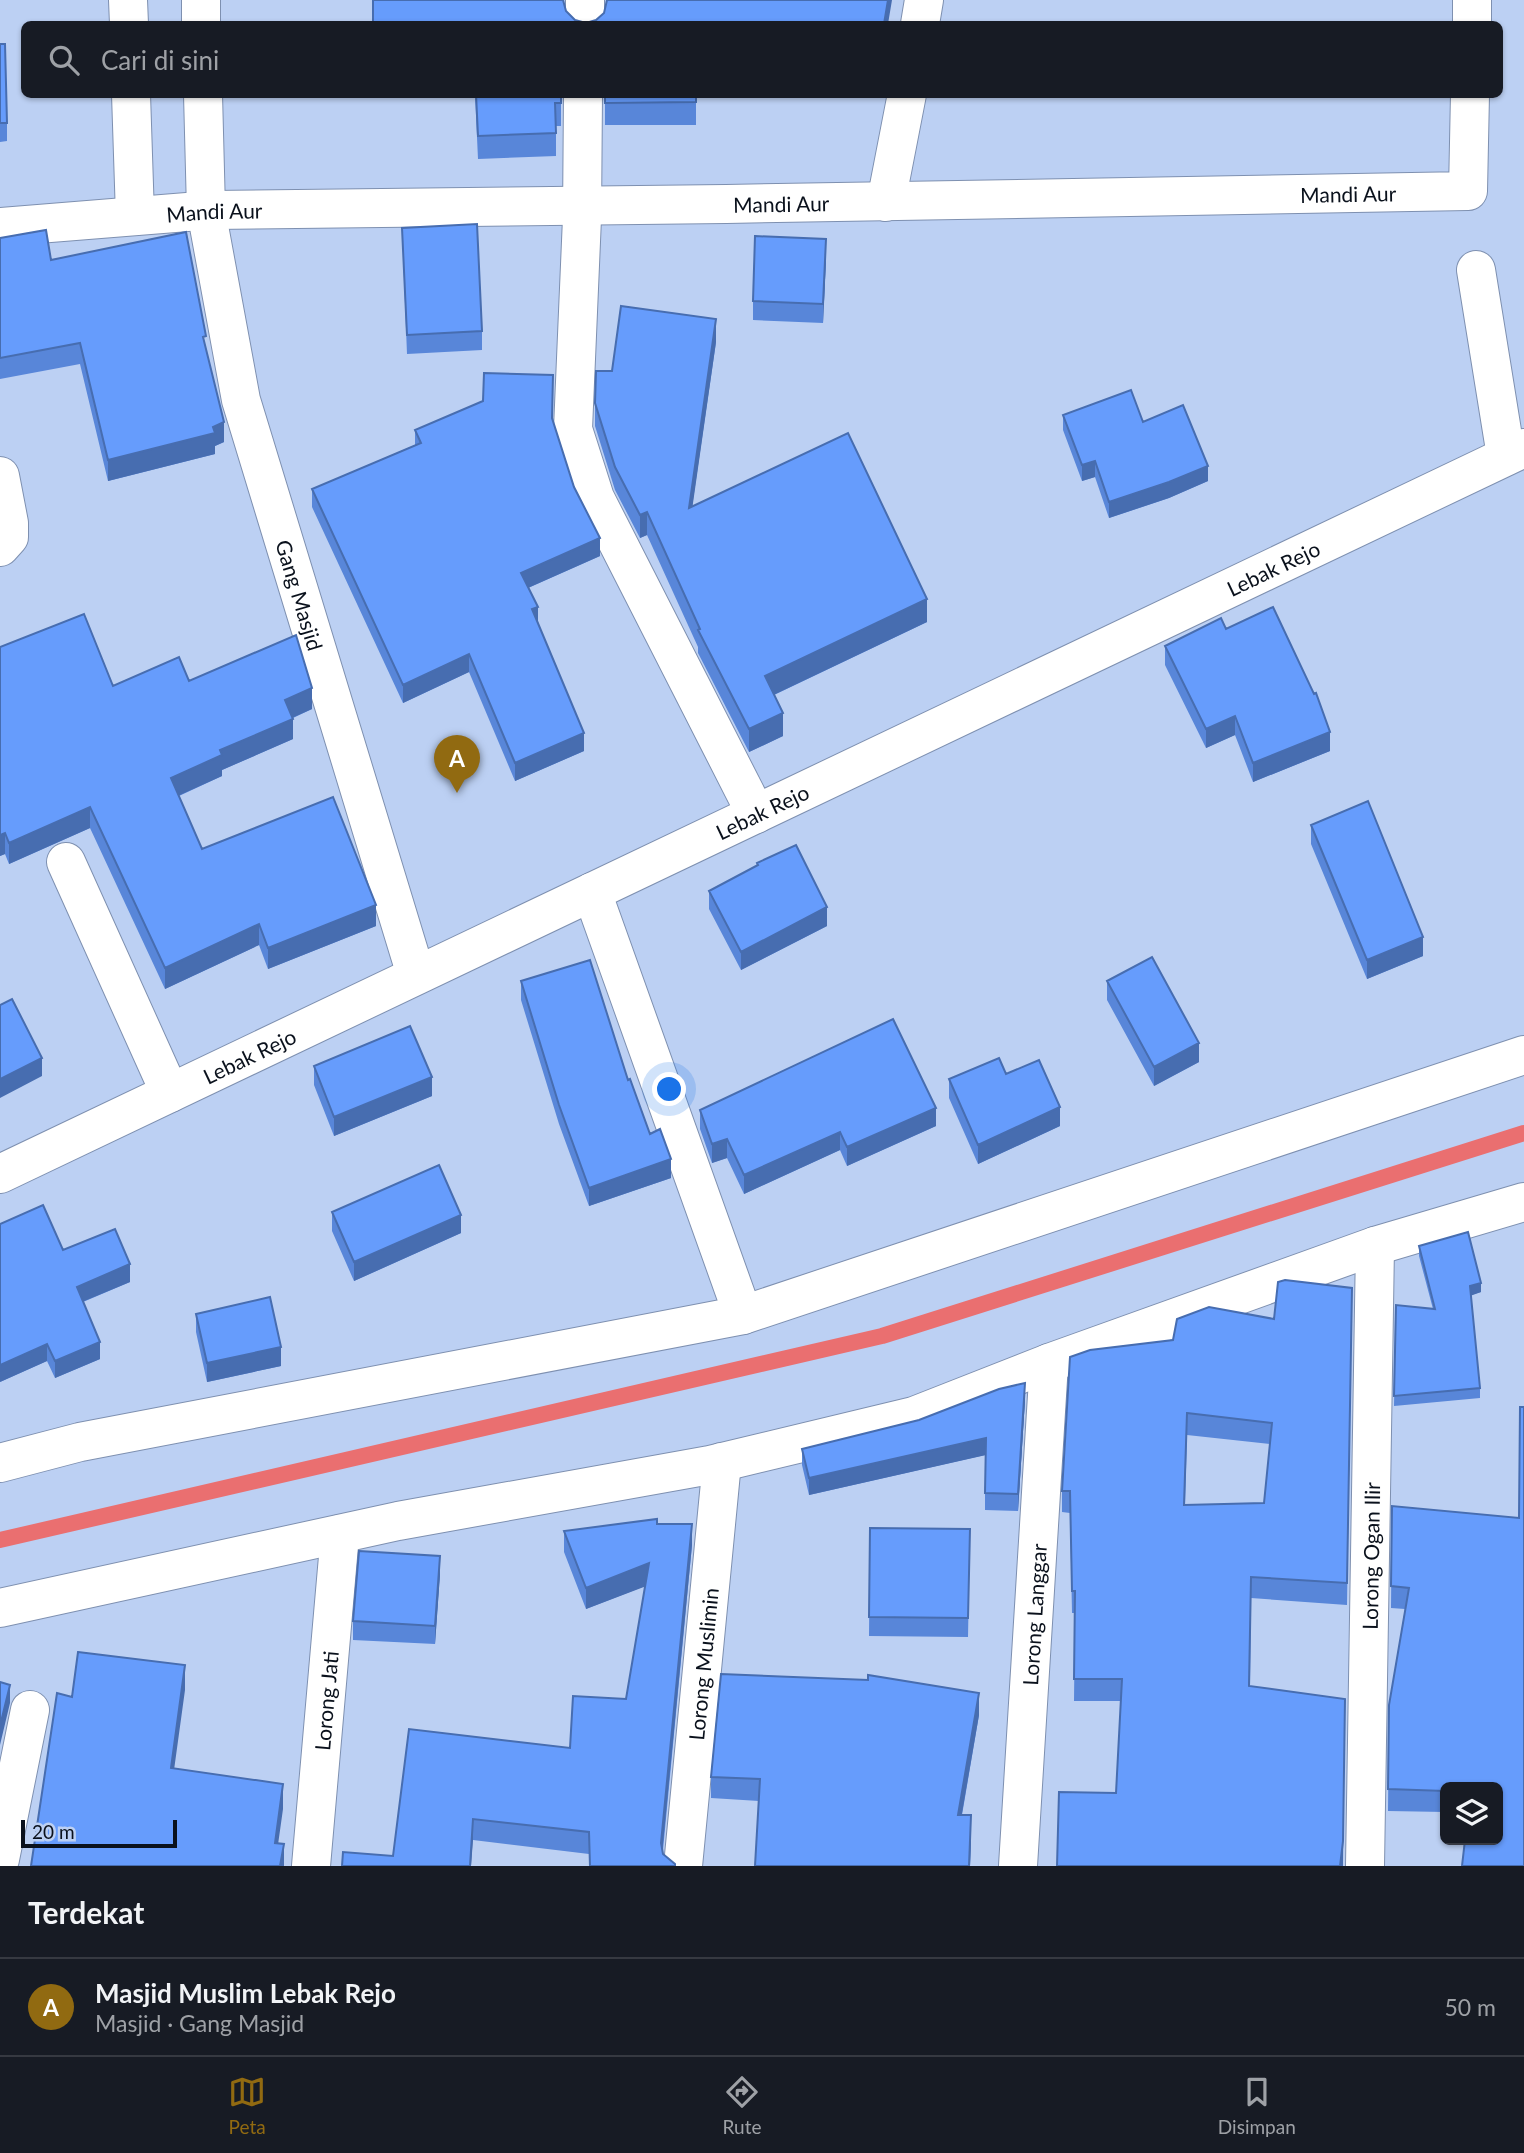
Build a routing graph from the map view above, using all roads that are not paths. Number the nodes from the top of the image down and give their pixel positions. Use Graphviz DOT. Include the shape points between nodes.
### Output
graph roads {
  1 [pos="128,0"];
  2 [pos="201,0"];
  3 [pos="585,0"];
  4 [pos="924,0"];
  5 [pos="1472,0"];
  6 [pos="129,21"];
  7 [pos="201,21"];
  8 [pos="585,21"];
  9 [pos="920,21"];
  10 [pos="1472,21"];
  11 [pos="131,98"];
  12 [pos="203,98"];
  13 [pos="583,98"];
  14 [pos="905,98"];
  15 [pos="1470,98"];
  16 [pos="886,202"];
  17 [pos="581,206"];
  18 [pos="206,210"];
  19 [pos="135,216"];
  20 [pos="0,227"];
  21 [pos="1476,270"];
  22 [pos="1515,452"];
  23 [pos="0,476"];
  24 [pos="0,547"];
  25 [pos="756,814"];
  26 [pos="66,862"];
  27 [pos="592,892"];
  28 [pos="416,975"];
  29 [pos="1524,1055"];
  30 [pos="170,1093"];
  31 [pos="0,1174"];
  32 [pos="1524,1202"];
  33 [pos="1375,1246"];
  34 [pos="743,1315"];
  35 [pos="1049,1363"];
  36 [pos="722,1462"];
  37 [pos="0,1463"];
  38 [pos="340,1534"];
  39 [pos="0,1608"];
  40 [pos="30,1710"];
  41 [pos="0,1859"];
  42 [pos="311,1866"];
  43 [pos="683,1866"];
  44 [pos="1018,1866"];
  45 [pos="1365,1866"];
  1 -- 6 [label="street"];
  2 -- 7 [label="street"];
  3 -- 8 [label="street"];
  4 -- 9 [label="street"];
  5 -- 10 [label="street"];
  11 -- 19 [label="street"];
  12 -- 18 [label="street, Gang Masjid"];
  13 -- 17 [label="street"];
  14 -- 16 [label="street"];
  15 -- 16 [label="street, Mandi Aur" via="1468,191"];
  16 -- 17 [label="street, Mandi Aur"];
  17 -- 18 [label="street, Mandi Aur"];
  17 -- 25 [label="street" via="573,429 582,464"];
  18 -- 19 [label="street, Mandi Aur"];
  18 -- 28 [label="street, Gang Masjid" via="240,400"];
  19 -- 20 [label="street, Mandi Aur"];
  21 -- 22 [label="street"];
  22 -- 25 [label="street, Lebak Rejo"];
  23 -- 24 [label="street" via="9,523 9,537"];
  25 -- 27 [label="street, Lebak Rejo"];
  26 -- 30 [label="street"];
  27 -- 28 [label="street, Lebak Rejo"];
  27 -- 34 [label="street"];
  28 -- 30 [label="street, Lebak Rejo"];
  29 -- 34 [label="street"];
  30 -- 31 [label="street, Lebak Rejo"];
  32 -- 33 [label="street"];
  33 -- 35 [label="street"];
  33 -- 45 [label="street, Lorong Ogan Ilir"];
  34 -- 37 [label="street" via="80,1441"];
  35 -- 36 [label="street" via="914,1416"];
  35 -- 44 [label="street, Lorong Langgar"];
  36 -- 38 [label="street"];
  36 -- 43 [label="street, Lorong Muslimin"];
  38 -- 39 [label="street"];
  38 -- 42 [label="street, Lorong Jati"];
  40 -- 41 [label="street"];
}
